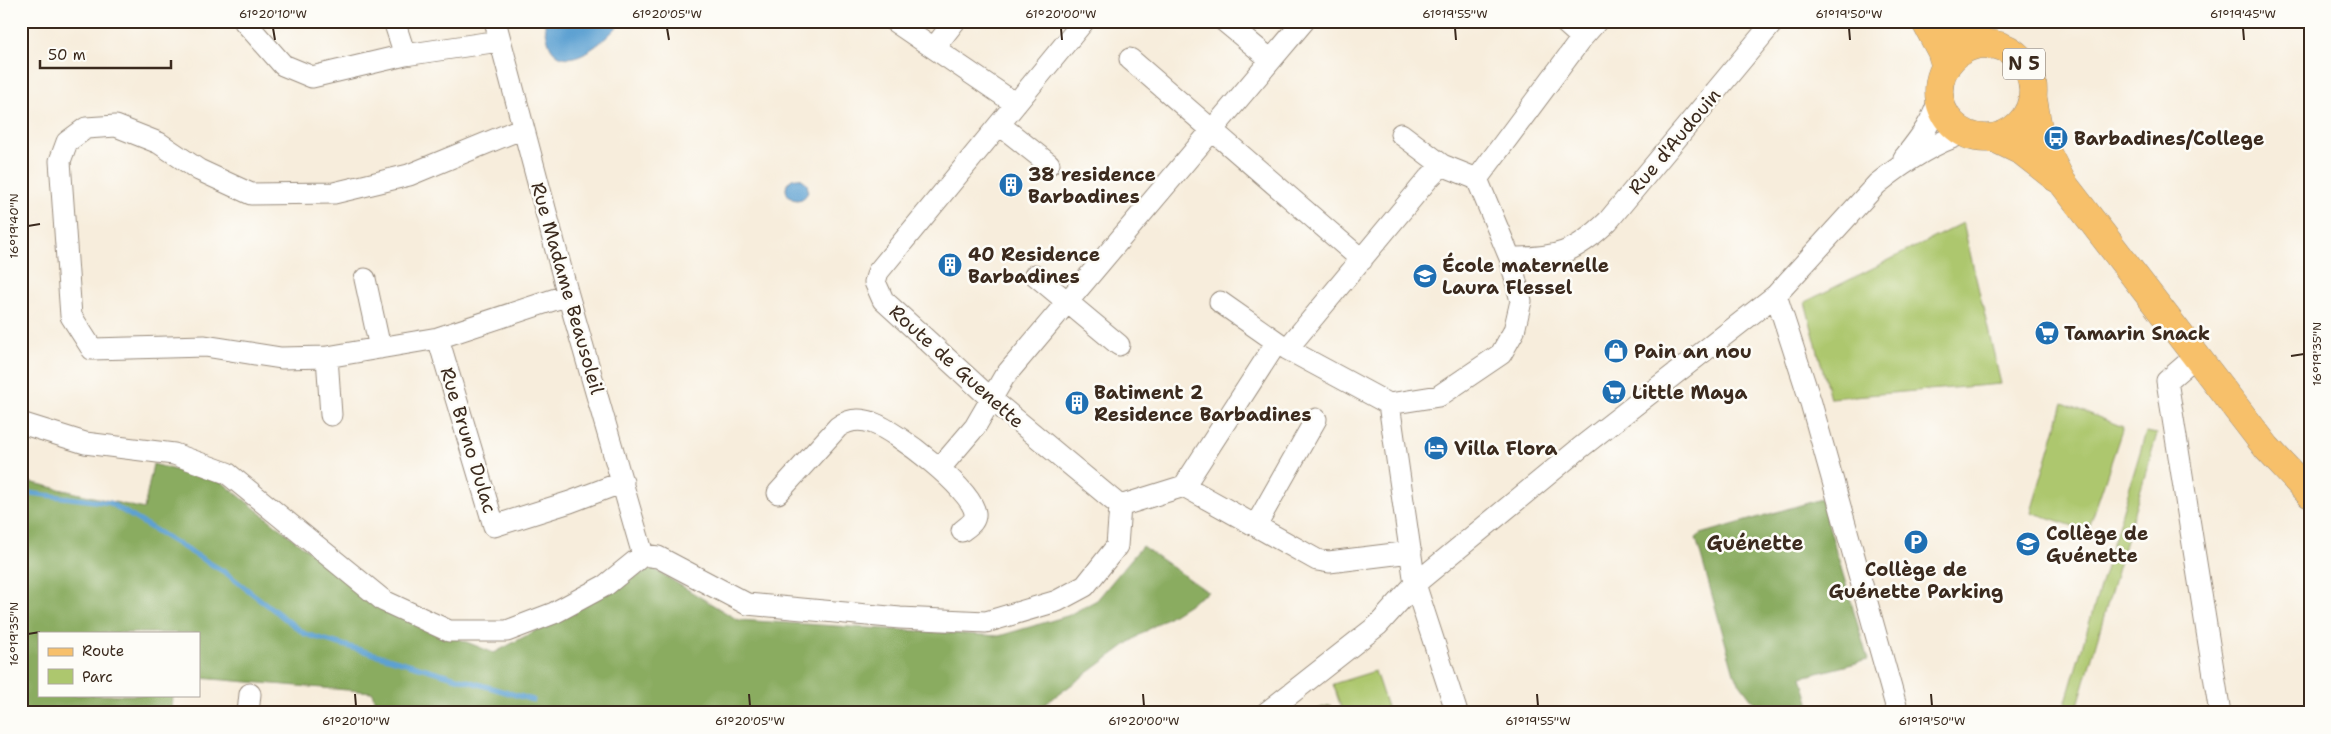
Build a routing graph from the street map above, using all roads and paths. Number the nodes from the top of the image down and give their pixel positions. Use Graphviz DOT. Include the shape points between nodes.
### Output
graph roads {
  1 [pos="244,21"];
  2 [pos="394,21"];
  3 [pos="894,21"];
  4 [pos="956,21"];
  5 [pos="1084,21"];
  6 [pos="1224,21"];
  7 [pos="1304,21"];
  8 [pos="1562,21"];
  9 [pos="1597,21"];
  10 [pos="1774,21"];
  11 [pos="1925,21"];
  12 [pos="1949,21"];
  13 [pos="497,31"];
  14 [pos="1582,38"];
  15 [pos="1990,45"];
  16 [pos="934,48"];
  17 [pos="405,55"];
  18 [pos="1130,60"];
  19 [pos="1271,60"];
  20 [pos="1946,67"];
  21 [pos="1939,98"];
  22 [pos="2033,99"];
  23 [pos="1016,104"];
  24 [pos="1000,125"];
  25 [pos="523,128"];
  26 [pos="1212,132"];
  27 [pos="1965,133"];
  28 [pos="1401,134"];
  29 [pos="1994,138"];
  30 [pos="1049,164"];
  31 [pos="1442,165"];
  32 [pos="1896,168"];
  33 [pos="1477,179"];
  34 [pos="2062,182"];
  35 [pos="1510,258"];
  36 [pos="1362,260"];
  37 [pos="1035,275"];
  38 [pos="365,279"];
  39 [pos="568,295"];
  40 [pos="1776,295"];
  41 [pos="1220,302"];
  42 [pos="1067,304"];
  43 [pos="438,338"];
  44 [pos="1119,345"];
  45 [pos="1282,345"];
  46 [pos="380,348"];
  47 [pos="2196,356"];
  48 [pos="327,357"];
  49 [pos="990,398"];
  50 [pos="1389,404"];
  51 [pos="332,415"];
  52 [pos="1316,419"];
  53 [pos="21,423"];
  54 [pos="940,468"];
  55 [pos="623,482"];
  56 [pos="1184,486"];
  57 [pos="778,493"];
  58 [pos="2310,494"];
  59 [pos="1120,506"];
  60 [pos="1256,525"];
  61 [pos="962,531"];
  62 [pos="1411,552"];
  63 [pos="643,555"];
  64 [pos="1415,584"];
  65 [pos="1266,713"];
  66 [pos="1457,713"];
  67 [pos="1898,713"];
  68 [pos="2220,713"];
  1 -- 17 [label="street" via="283,65 312,78"];
  2 -- 17 [label="street"];
  3 -- 16 [label="street"];
  4 -- 16 [label="street"];
  5 -- 23 [label="street, Route de Guenette"];
  6 -- 19 [label="street"];
  7 -- 19 [label="street"];
  8 -- 14 [label="street"];
  9 -- 14 [label="street"];
  10 -- 35 [label="street, Rue d'Audouin" via="1588,240 1566,252 1539,259"];
  11 -- 20 [label="main road"];
  12 -- 15 [label="main road, N 5" via="1966,35"];
  13 -- 17 [label="street"];
  13 -- 25 [label="street, Rue Madame Beausoleil"];
  14 -- 33 [label="street"];
  15 -- 20 [label="main road, N 5" via="1970,47 1960,52"];
  15 -- 22 [label="main road, N 5" via="2005,48 2028,69"];
  16 -- 23 [label="street"];
  18 -- 26 [label="street"];
  19 -- 26 [label="street"];
  20 -- 21 [label="main road"];
  21 -- 27 [label="main road" via="1948,119"];
  21 -- 32 [label="street" via="1928,128"];
  22 -- 29 [label="main road, N 5" via="2020,124"];
  22 -- 34 [label="main road, N 5" via="2040,139"];
  23 -- 24 [label="street, Route de Guenette"];
  24 -- 30 [label="street"];
  24 -- 49 [label="street, Route de Guenette" via="878,272 875,282 883,300"];
  25 -- 39 [label="street, Rue Madame Beausoleil"];
  25 -- 48 [label="street" via="409,175 334,192 251,194 199,170 159,143 116,126 86,128 67,142 60,161 71,316 92,349 204,346 281,358"];
  26 -- 36 [label="street"];
  26 -- 42 [label="street"];
  27 -- 29 [label="main road, N 5" via="1979,138"];
  27 -- 32 [label="street" via="1942,141"];
  28 -- 31 [label="street"];
  29 -- 34 [label="main road, N 5" via="2023,152"];
  31 -- 33 [label="street"];
  31 -- 36 [label="street"];
  32 -- 40 [label="street" via="1877,184"];
  33 -- 35 [label="street"];
  34 -- 47 [label="main road, N 5"];
  35 -- 50 [label="street" via="1520,301 1514,331 1501,354 1439,396"];
  36 -- 45 [label="street"];
  37 -- 42 [label="street"];
  38 -- 46 [label="street"];
  39 -- 43 [label="street"];
  39 -- 55 [label="street, Rue Madame Beausoleil"];
  40 -- 64 [label="street" via="1580,448"];
  40 -- 67 [label="street" via="1811,403"];
  41 -- 45 [label="street"];
  42 -- 44 [label="street"];
  42 -- 49 [label="street"];
  43 -- 46 [label="street"];
  43 -- 55 [label="street, Rue Bruno Dulac" via="494,526"];
  45 -- 50 [label="street"];
  45 -- 56 [label="street"];
  46 -- 48 [label="street"];
  47 -- 58 [label="main road, N 5" via="2267,448"];
  47 -- 68 [label="street" via="2167,381"];
  48 -- 51 [label="street"];
  49 -- 54 [label="street" via="975,427"];
  49 -- 59 [label="street, Route de Guenette"];
  50 -- 62 [label="street"];
  52 -- 60 [label="street"];
  53 -- 63 [label="street" via="85,443 174,454 227,473 384,601 449,631 507,631 554,613 606,585"];
  54 -- 57 [label="street" via="879,426 848,420"];
  54 -- 61 [label="street" via="968,499 975,513 973,523"];
  55 -- 63 [label="street, Rue Madame Beausoleil"];
  56 -- 59 [label="street"];
  56 -- 60 [label="street"];
  59 -- 63 [label="street" via="1117,546 1085,586 1057,601 986,622 747,604 658,557"];
  60 -- 62 [label="street" via="1318,560 1329,562"];
  62 -- 64 [label="street"];
  64 -- 65 [label="street" via="1378,625"];
  64 -- 66 [label="street"];
}
